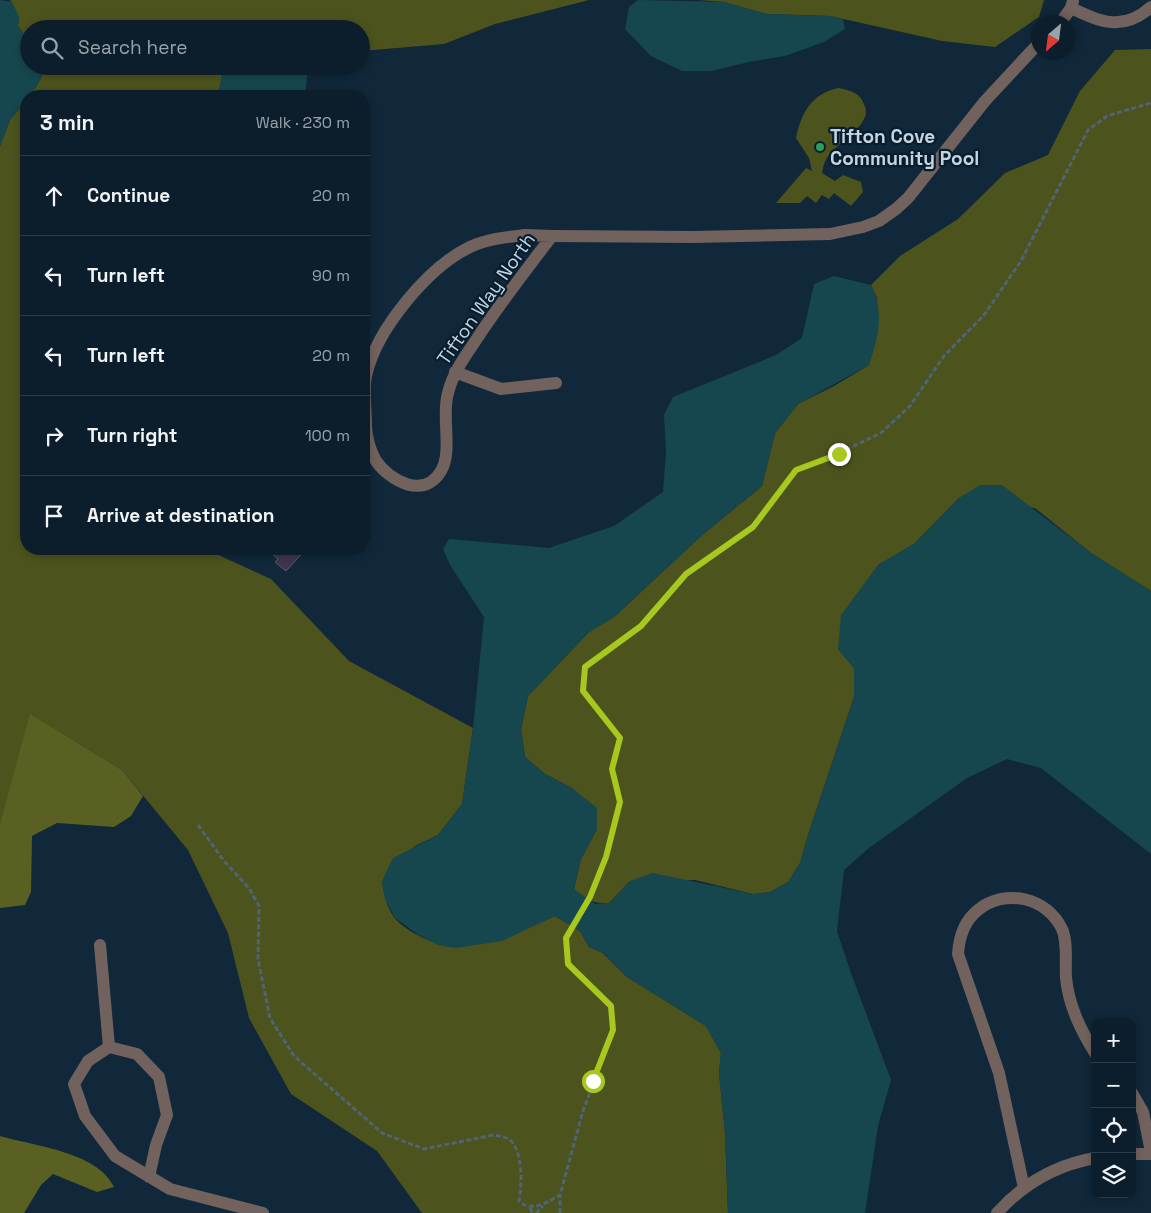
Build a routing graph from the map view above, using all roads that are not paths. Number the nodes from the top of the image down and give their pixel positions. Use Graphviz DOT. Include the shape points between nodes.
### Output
graph roads {
  1 [pos="1072,4"];
  2 [pos="1151,7"];
  3 [pos="1065,15"];
  4 [pos="1031,52"];
  5 [pos="552,236"];
  6 [pos="370,361"];
  7 [pos="455,372"];
  8 [pos="556,383"];
  9 [pos="370,445"];
  10 [pos="100,945"];
  11 [pos="109,1047"];
  12 [pos="1091,1047"];
  13 [pos="1136,1100"];
  14 [pos="1151,1153"];
  15 [pos="1136,1154"];
  16 [pos="1091,1159"];
  17 [pos="150,1176"];
  18 [pos="1024,1188"];
  19 [pos="263,1213"];
  20 [pos="997,1213"];
  1 -- 2 [label="street" via="1100,21 1112,24 1125,22"];
  1 -- 3 [label="street"];
  4 -- 5 [label="street, Tifton Way North" via="985,102 908,198 896,209 863,227 830,234"];
  5 -- 6 [label="street, Tifton Way North" via="525,234 496,238 447,260 427,278 382,333"];
  5 -- 7 [label="street, Tifton Way North" via="500,304"];
  7 -- 8 [label="street" via="501,389"];
  7 -- 9 [label="street, Tifton Way North" via="446,406 446,460 432,481 421,486 407,486 389,475 375,459"];
  10 -- 11 [label="street"];
  11 -- 17 [label="street" via="138,1054 159,1077 167,1115 156,1145"];
  11 -- 17 [label="street" via="88,1060 74,1084 86,1116 115,1156"];
  12 -- 18 [label="street" via="1081,1032 1072,1007 1066,980 1063,930 1054,916 1040,904 1025,898 992,901 977,910 965,925 958,954 999,1073"];
  13 -- 14 [label="street" via="1143,1112"];
  14 -- 15 [label="street"];
  16 -- 18 [label="street" via="1048,1172"];
  17 -- 19 [label="street" via="170,1189"];
  18 -- 20 [label="street"];
}
